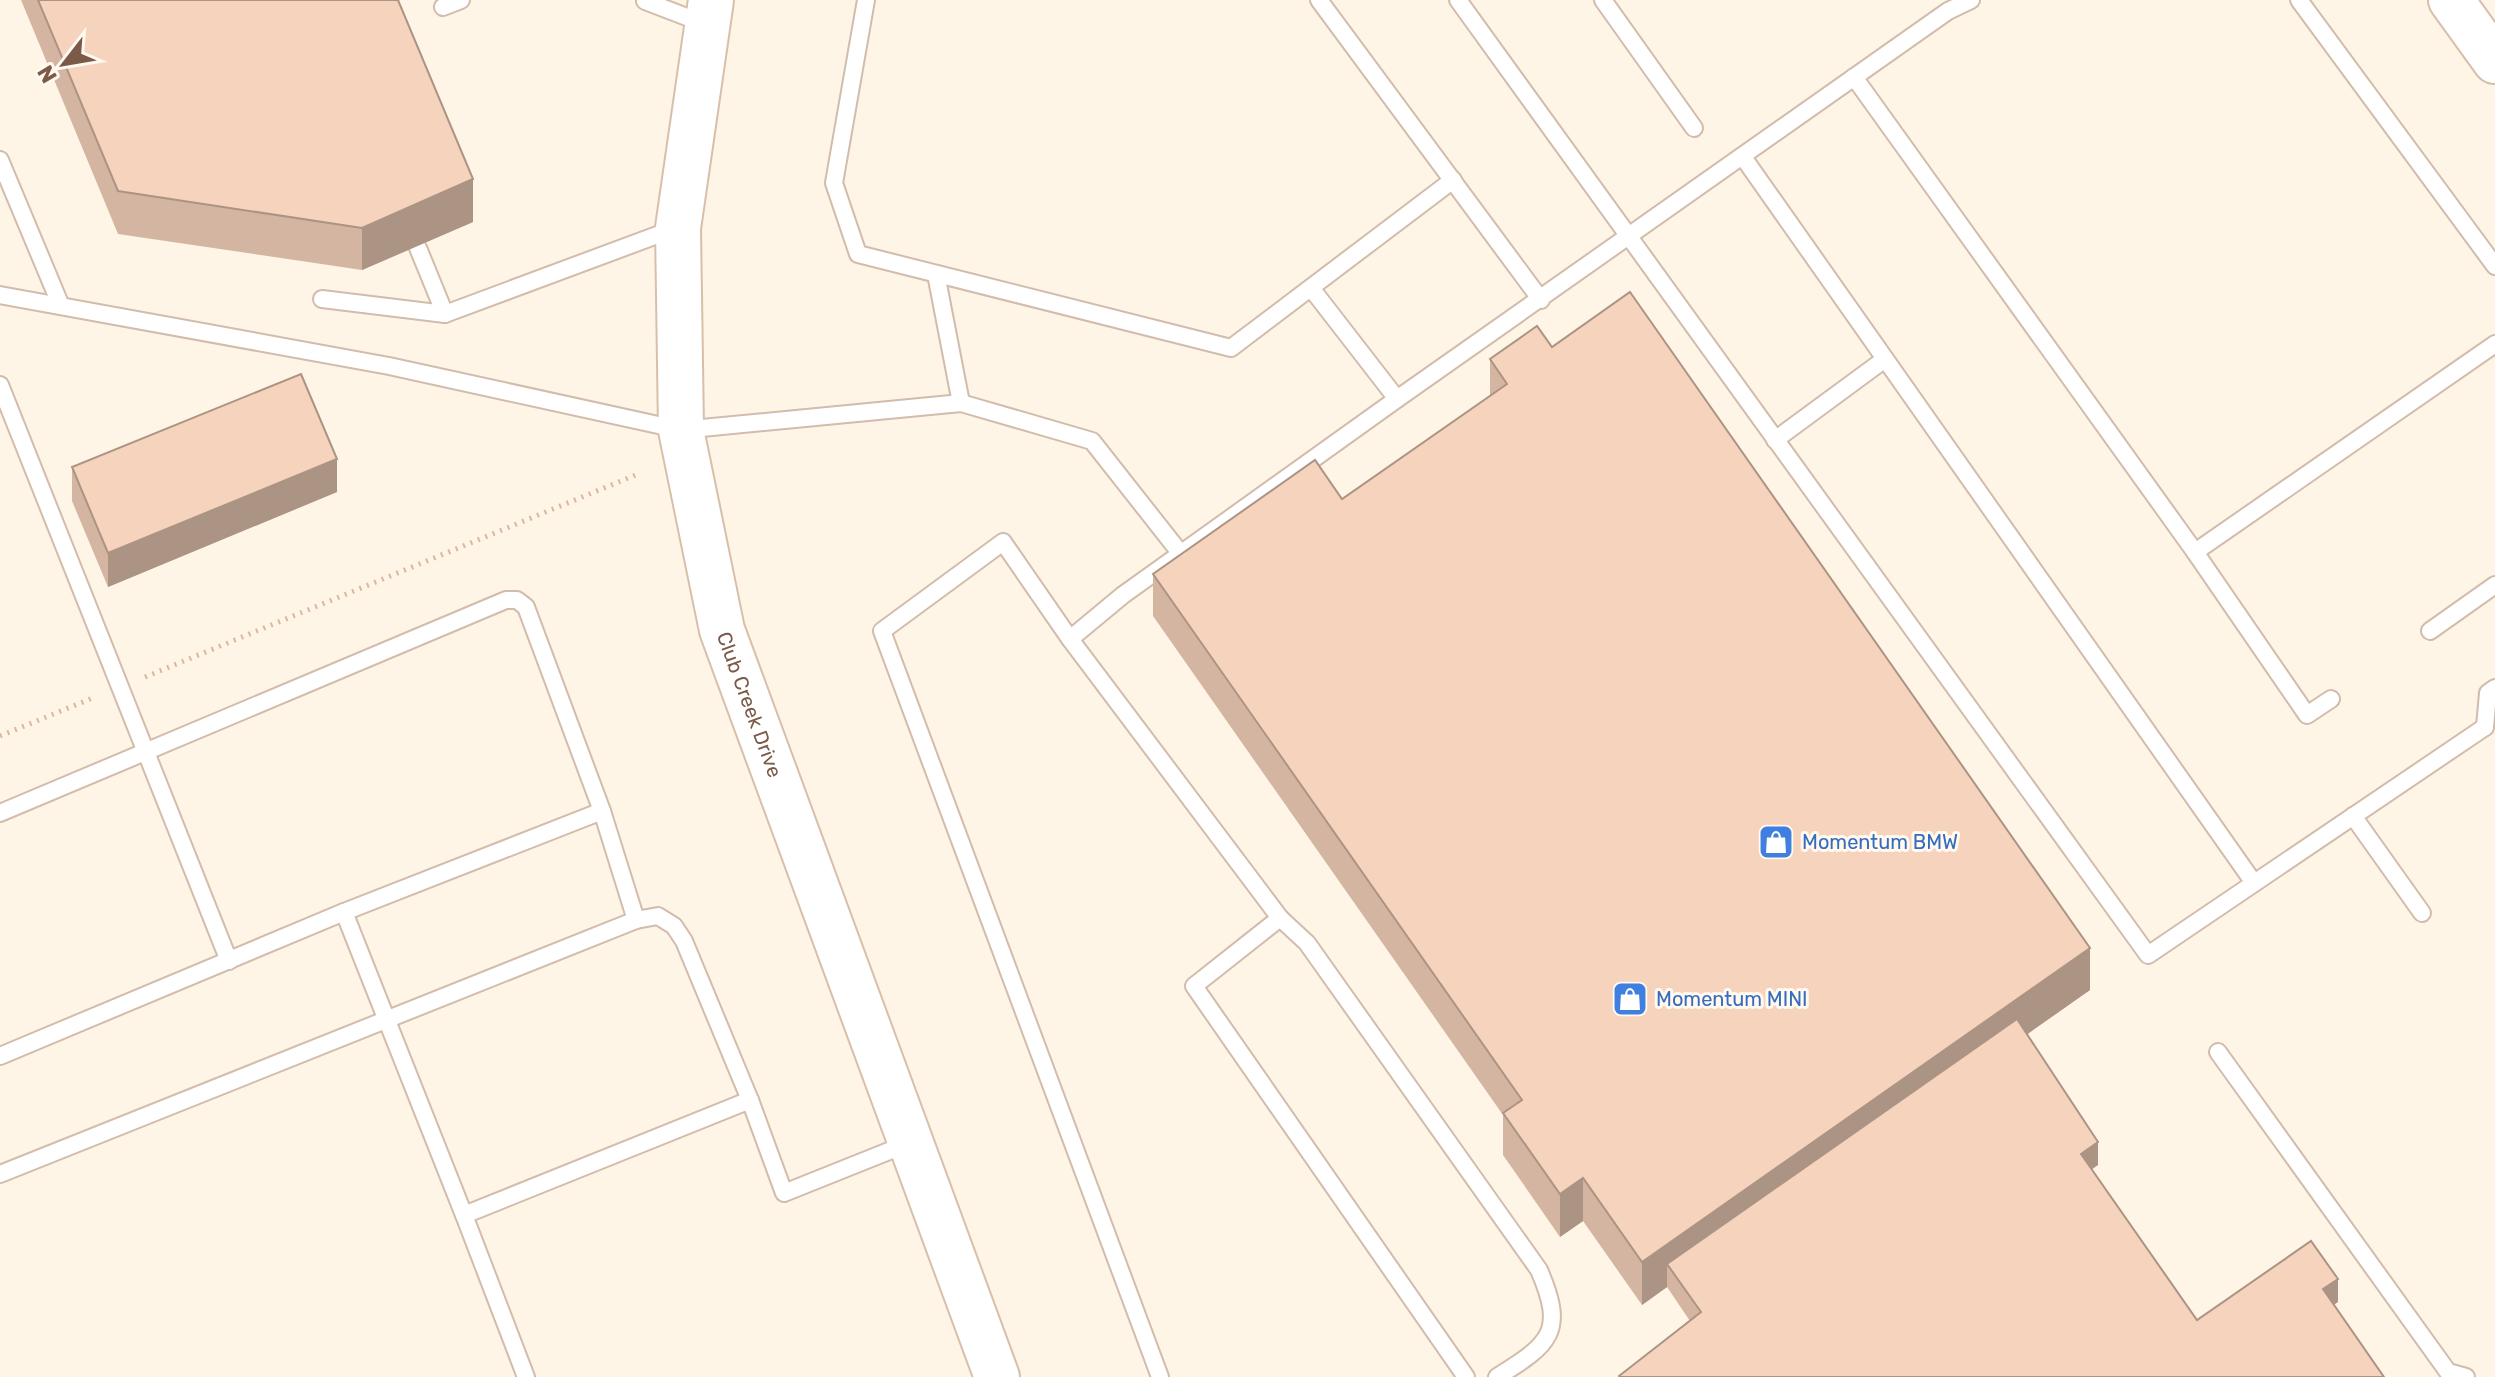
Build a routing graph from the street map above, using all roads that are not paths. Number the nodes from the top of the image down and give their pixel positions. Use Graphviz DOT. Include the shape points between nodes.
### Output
graph roads {
  1 [pos="461,0"];
  2 [pos="644,0"];
  3 [pos="866,0"];
  4 [pos="1319,0"];
  5 [pos="1458,0"];
  6 [pos="1603,0"];
  7 [pos="1971,0"];
  8 [pos="2299,0"];
  9 [pos="2451,0"];
  10 [pos="1944,6"];
  11 [pos="443,7"];
  12 [pos="709,12"];
  13 [pos="2495,61"];
  14 [pos="1854,77"];
  15 [pos="1694,128"];
  16 [pos="1743,157"];
  17 [pos="0,160"];
  18 [pos="1453,180"];
  19 [pos="678,228"];
  20 [pos="1630,235"];
  21 [pos="418,248"];
  22 [pos="2495,266"];
  23 [pos="936,274"];
  24 [pos="1311,288"];
  25 [pos="0,295"];
  26 [pos="322,299"];
  27 [pos="1541,300"];
  28 [pos="61,306"];
  29 [pos="445,314"];
  30 [pos="2495,344"];
  31 [pos="1885,359"];
  32 [pos="0,385"];
  33 [pos="1397,399"];
  34 [pos="961,403"];
  35 [pos="681,430"];
  36 [pos="1775,440"];
  37 [pos="2195,552"];
  38 [pos="1181,554"];
  39 [pos="2495,585"];
  40 [pos="2430,631"];
  41 [pos="1070,639"];
  42 [pos="2495,688"];
  43 [pos="2331,699"];
  44 [pos="2490,729"];
  45 [pos="148,752"];
  46 [pos="602,811"];
  47 [pos="0,813"];
  48 [pos="2353,816"];
  49 [pos="2254,883"];
  50 [pos="344,912"];
  51 [pos="2422,913"];
  52 [pos="1280,918"];
  53 [pos="636,920"];
  54 [pos="229,961"];
  55 [pos="387,1022"];
  56 [pos="2218,1052"];
  57 [pos="0,1056"];
  58 [pos="750,1100"];
  59 [pos="910,1142"];
  60 [pos="0,1174"];
  61 [pos="464,1215"];
  62 [pos="526,1377"];
  63 [pos="997,1377"];
  64 [pos="1160,1377"];
  65 [pos="1466,1377"];
  66 [pos="1497,1377"];
  67 [pos="2466,1377"];
  1 -- 11 [label="lane"];
  2 -- 12 [label="lane"];
  3 -- 23 [label="lane" via="834,183 858,254"];
  4 -- 18 [label="lane"];
  5 -- 20 [label="lane"];
  6 -- 15 [label="lane"];
  7 -- 10 [label="lane"];
  8 -- 22 [label="lane"];
  9 -- 13 [label="street"];
  10 -- 14 [label="lane"];
  12 -- 19 [label="street, Club Creek Drive"];
  14 -- 16 [label="lane"];
  14 -- 37 [label="lane"];
  16 -- 20 [label="lane"];
  16 -- 31 [label="lane"];
  17 -- 28 [label="lane"];
  18 -- 24 [label="lane"];
  18 -- 27 [label="lane"];
  19 -- 29 [label="lane"];
  19 -- 35 [label="street, Club Creek Drive"];
  20 -- 27 [label="lane"];
  20 -- 36 [label="lane"];
  21 -- 29 [label="lane"];
  23 -- 24 [label="lane" via="1231,348"];
  23 -- 34 [label="lane"];
  24 -- 33 [label="lane"];
  25 -- 28 [label="lane"];
  26 -- 29 [label="lane"];
  27 -- 33 [label="lane"];
  28 -- 35 [label="lane" via="389,366"];
  30 -- 37 [label="lane"];
  31 -- 36 [label="lane"];
  31 -- 49 [label="lane"];
  32 -- 45 [label="lane"];
  33 -- 38 [label="lane"];
  34 -- 35 [label="lane"];
  34 -- 38 [label="lane" via="1092,441"];
  35 -- 59 [label="street, Club Creek Drive" via="722,630"];
  36 -- 49 [label="lane" via="2148,955"];
  37 -- 43 [label="lane" via="2307,715"];
  38 -- 41 [label="lane"];
  39 -- 40 [label="lane"];
  41 -- 52 [label="lane"];
  41 -- 64 [label="lane" via="1003,542 882,631"];
  42 -- 44 [label="lane" via="2488,693"];
  44 -- 48 [label="lane"];
  45 -- 46 [label="lane" via="506,600 517,600 526,607"];
  45 -- 47 [label="lane"];
  45 -- 54 [label="lane"];
  46 -- 50 [label="lane"];
  46 -- 53 [label="lane"];
  48 -- 49 [label="lane"];
  48 -- 51 [label="lane"];
  50 -- 54 [label="lane"];
  50 -- 55 [label="lane"];
  52 -- 65 [label="lane" via="1194,986"];
  52 -- 66 [label="lane" via="1307,943 1539,1270 1552,1299 1552,1327 1541,1345"];
  53 -- 55 [label="lane"];
  53 -- 58 [label="lane" via="658,916 684,941"];
  54 -- 57 [label="lane"];
  55 -- 60 [label="lane"];
  55 -- 61 [label="lane"];
  56 -- 67 [label="lane" via="2448,1372"];
  58 -- 59 [label="lane" via="784,1193"];
  58 -- 61 [label="lane"];
  59 -- 63 [label="street, Club Creek Drive"];
  61 -- 62 [label="lane"];
}
